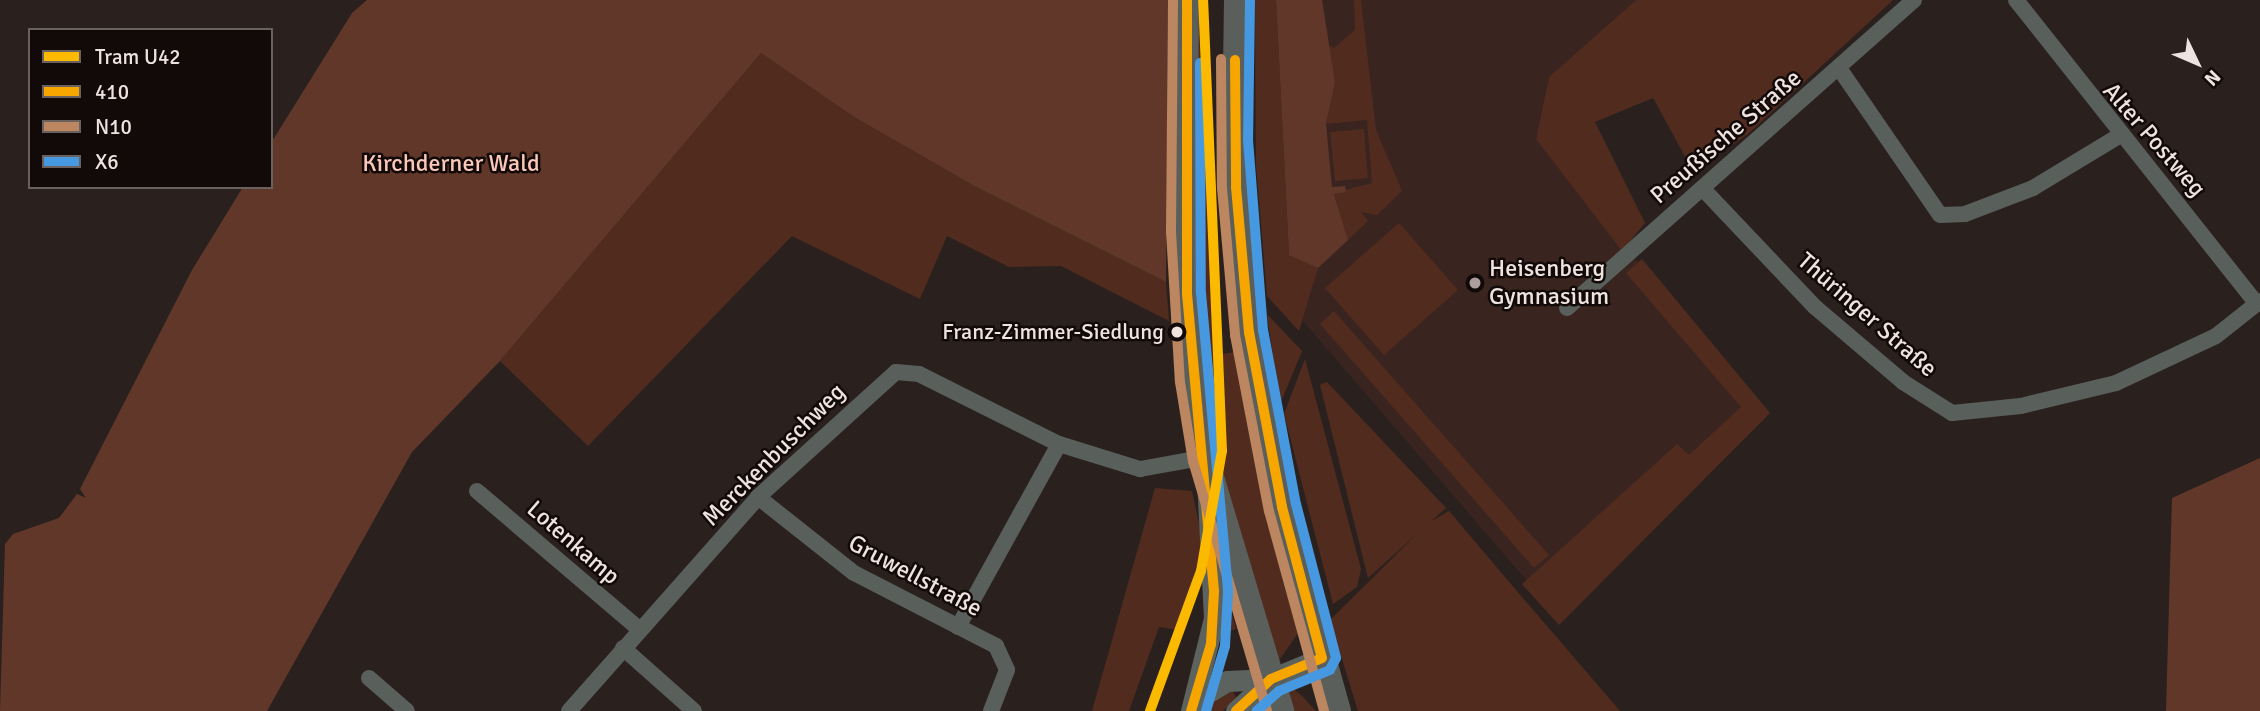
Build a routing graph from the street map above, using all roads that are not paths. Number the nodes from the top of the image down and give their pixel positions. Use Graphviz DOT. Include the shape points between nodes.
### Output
graph roads {
  1 [pos="1187,0"];
  2 [pos="1236,0"];
  3 [pos="1914,0"];
  4 [pos="2016,0"];
  5 [pos="1839,68"];
  6 [pos="2122,134"];
  7 [pos="1703,189"];
  8 [pos="2258,303"];
  9 [pos="1567,308"];
  10 [pos="1059,444"];
  11 [pos="1206,457"];
  12 [pos="477,491"];
  13 [pos="758,497"];
  14 [pos="958,627"];
  15 [pos="639,629"];
  16 [pos="623,648"];
  17 [pos="1322,658"];
  18 [pos="369,678"];
  19 [pos="1271,679"];
  20 [pos="1194,705"];
  21 [pos="407,711"];
  22 [pos="569,711"];
  23 [pos="694,711"];
  24 [pos="991,711"];
  25 [pos="1236,711"];
  26 [pos="1282,711"];
  27 [pos="1339,711"];
  1 -- 11 [label="main road" via="1186,269"];
  2 -- 17 [label="main road" via="1242,270 1266,434"];
  3 -- 5 [label="street, Preußische Straße"];
  4 -- 6 [label="street, Alter Postweg"];
  5 -- 6 [label="street" via="1940,215 1965,214 2033,188"];
  5 -- 7 [label="street, Preußische Straße"];
  6 -- 8 [label="street, Alter Postweg"];
  7 -- 8 [label="street, Thüringer Straße" via="1815,307 1903,382 1952,412 2021,406 2116,383 2184,355"];
  7 -- 9 [label="street, Preußische Straße"];
  10 -- 11 [label="street, Merckenbuschweg" via="1140,469"];
  10 -- 13 [label="street, Merckenbuschweg" via="919,374 896,372"];
  10 -- 14 [label="street"];
  11 -- 19 [label="main road"];
  11 -- 20 [label="main road" via="1214,618"];
  12 -- 15 [label="street, Lotenkamp"];
  13 -- 14 [label="street, Gruwellstraße" via="854,573"];
  13 -- 15 [label="street, Merckenbuschweg"];
  14 -- 24 [label="street, Gruwellstraße" via="1006,656 1007,670"];
  15 -- 16 [label="street, Merckenbuschweg"];
  16 -- 22 [label="street, Merckenbuschweg"];
  16 -- 23 [label="street"];
  17 -- 19 [label="main road"];
  17 -- 27 [label="main road"];
  18 -- 21 [label="street"];
  19 -- 20 [label="main road" via="1227,681"];
  19 -- 25 [label="main road"];
  19 -- 26 [label="main road"];
}
